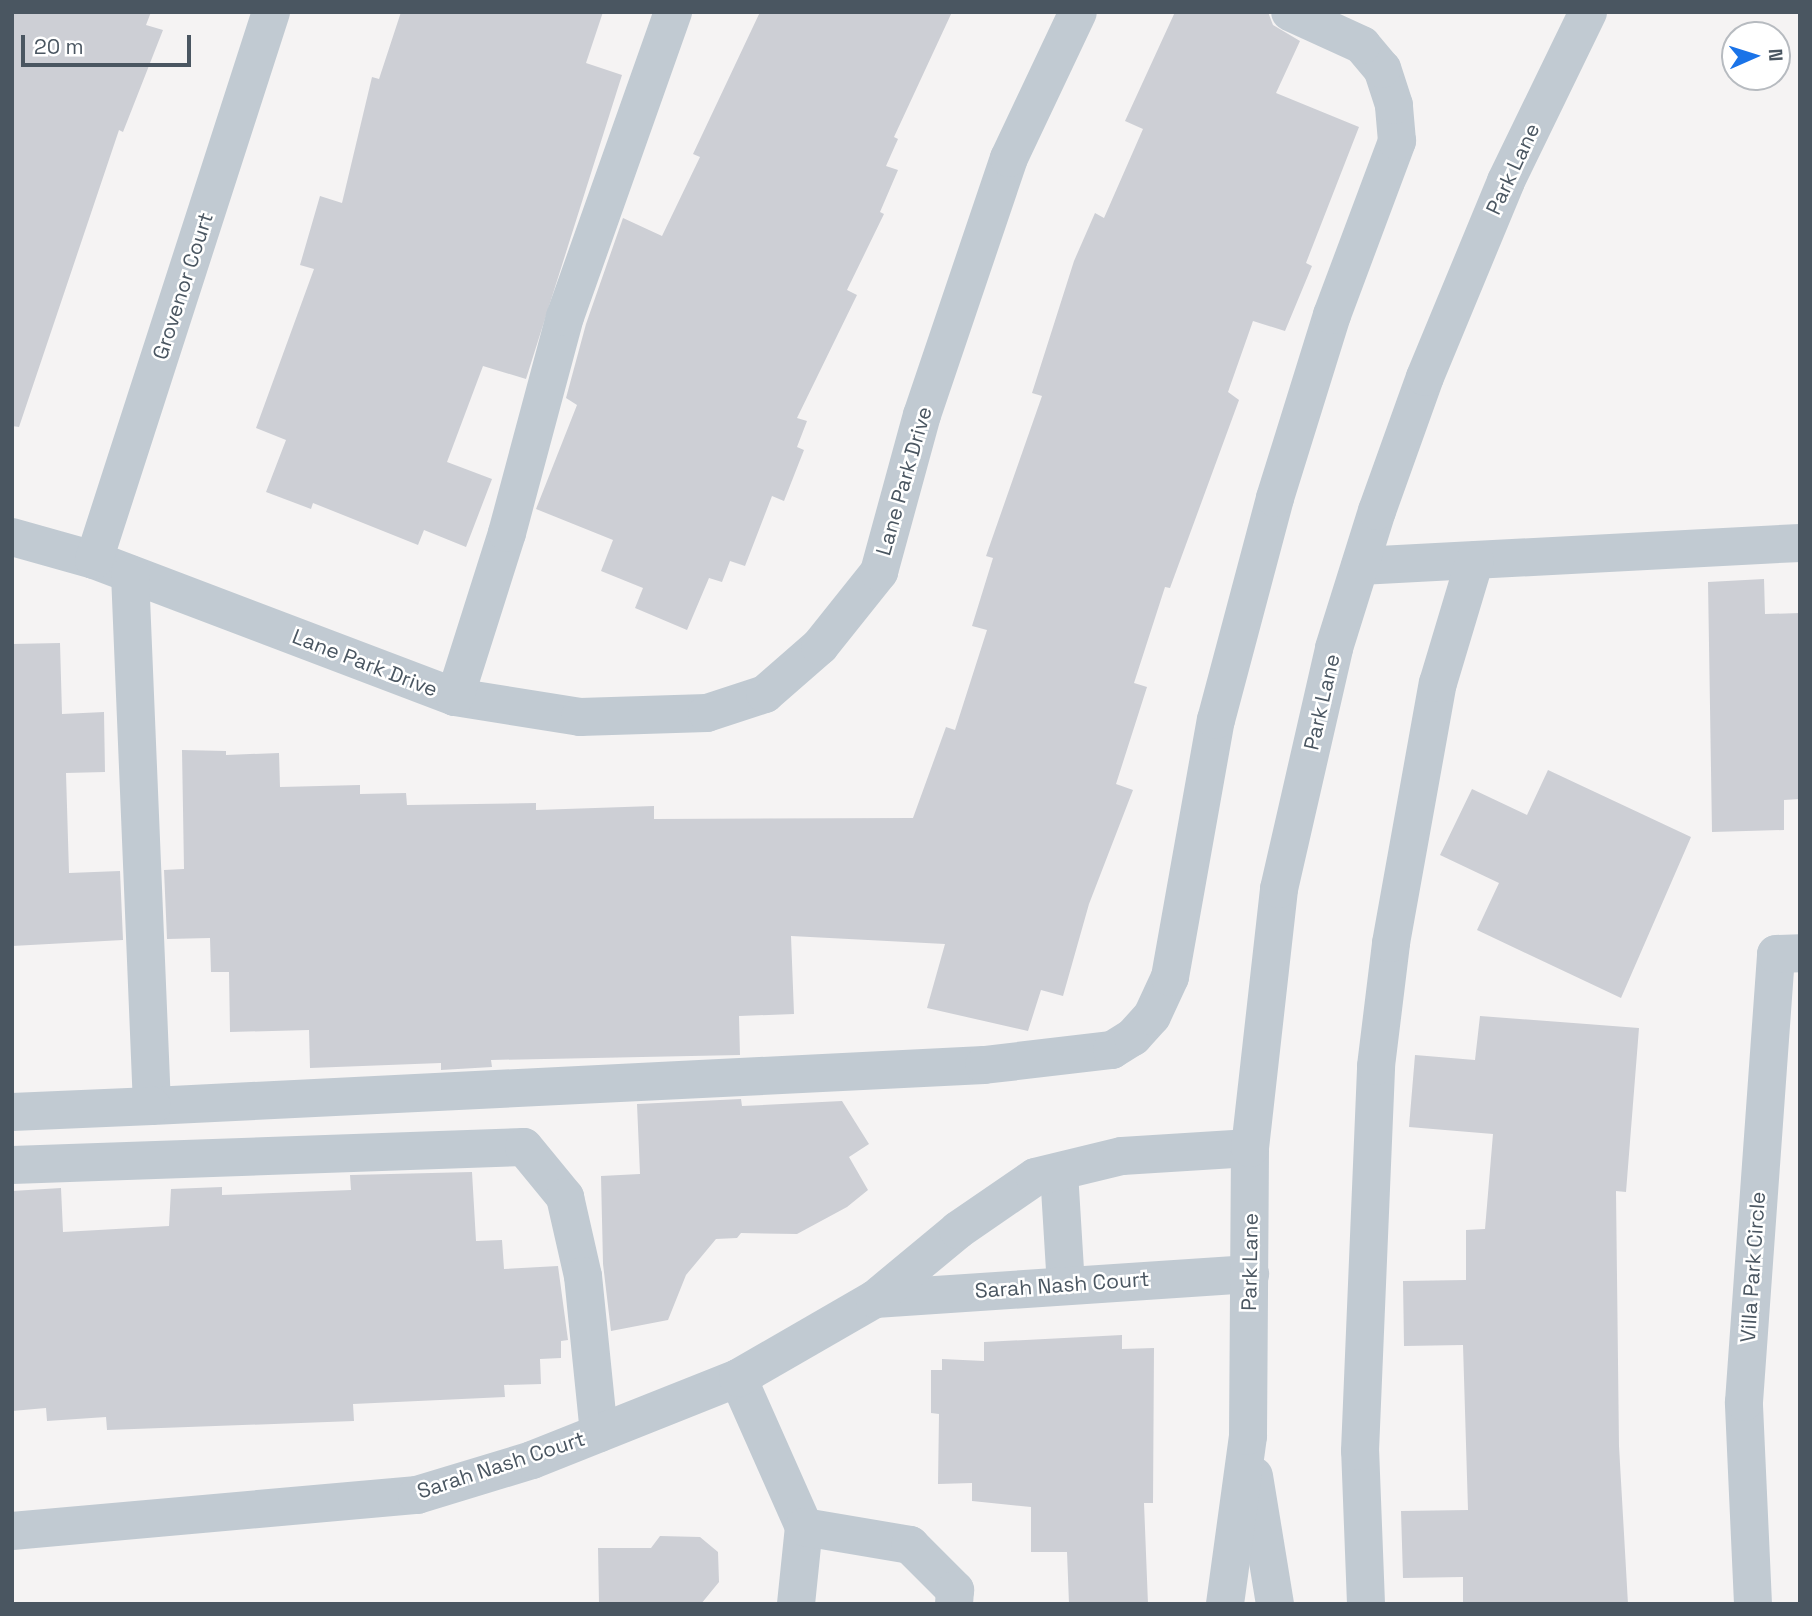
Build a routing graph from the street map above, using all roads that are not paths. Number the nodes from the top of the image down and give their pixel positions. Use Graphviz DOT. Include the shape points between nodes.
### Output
graph roads {
  1 [pos="271,12"];
  2 [pos="673,12"];
  3 [pos="1078,12"];
  4 [pos="1290,12"];
  5 [pos="1588,12"];
  6 [pos="12,537"];
  7 [pos="1800,543"];
  8 [pos="94,560"];
  9 [pos="1475,560"];
  10 [pos="1360,566"];
  11 [pos="131,574"];
  12 [pos="455,697"];
  13 [pos="1800,953"];
  14 [pos="152,1106"];
  15 [pos="12,1112"];
  16 [pos="1250,1148"];
  17 [pos="12,1165"];
  18 [pos="1059,1171"];
  19 [pos="1250,1274"];
  20 [pos="1066,1285"];
  21 [pos="875,1300"];
  22 [pos="738,1378"];
  23 [pos="599,1433"];
  24 [pos="1248,1436"];
  25 [pos="804,1527"];
  26 [pos="12,1531"];
  27 [pos="796,1604"];
  28 [pos="954,1604"];
  29 [pos="1225,1604"];
  30 [pos="1275,1604"];
  31 [pos="1366,1604"];
  32 [pos="1753,1604"];
  1 -- 8 [label="street, Grovenor Court"];
  2 -- 12 [label="street" via="565,317 507,533"];
  3 -- 12 [label="street, Lane Park Drive" via="1009,158 922,415 879,572 820,646 765,694 707,713 580,717"];
  4 -- 14 [label="street" via="1362,45 1382,69 1394,105 1397,141 1332,315 1275,498 1216,720 1170,978 1152,1016 1133,1037 1112,1050 984,1065"];
  5 -- 10 [label="street, Park Lane" via="1506,181 1440,340"];
  6 -- 8 [label="street, Lane Park Drive"];
  7 -- 9 [label="street"];
  8 -- 11 [label="street, Lane Park Drive"];
  9 -- 10 [label="street"];
  9 -- 31 [label="street" via="1438,683 1391,943 1376,1066 1360,1451"];
  10 -- 16 [label="street, Park Lane" via="1334,648 1279,889"];
  11 -- 12 [label="street, Lane Park Drive"];
  11 -- 14 [label="street"];
  13 -- 32 [label="street, Villa Park Circle" via="1776,954 1769,1049 1744,1402"];
  14 -- 15 [label="street"];
  16 -- 18 [label="street, Sarah Nash Court" via="1122,1156"];
  16 -- 19 [label="street, Park Lane"];
  17 -- 23 [label="street" via="524,1147 565,1197 583,1276"];
  18 -- 20 [label="street"];
  18 -- 21 [label="street, Sarah Nash Court" via="1035,1177 958,1230"];
  19 -- 20 [label="street, Sarah Nash Court"];
  19 -- 24 [label="street, Park Lane"];
  20 -- 21 [label="street, Sarah Nash Court"];
  21 -- 22 [label="street, Sarah Nash Court"];
  22 -- 23 [label="street, Sarah Nash Court"];
  22 -- 25 [label="street"];
  23 -- 26 [label="street, Sarah Nash Court" via="417,1495"];
  24 -- 29 [label="street, Park Lane"];
  24 -- 30 [label="street, Park Lane"];
  25 -- 27 [label="street"];
  25 -- 28 [label="street" via="910,1545 955,1590"];
}
